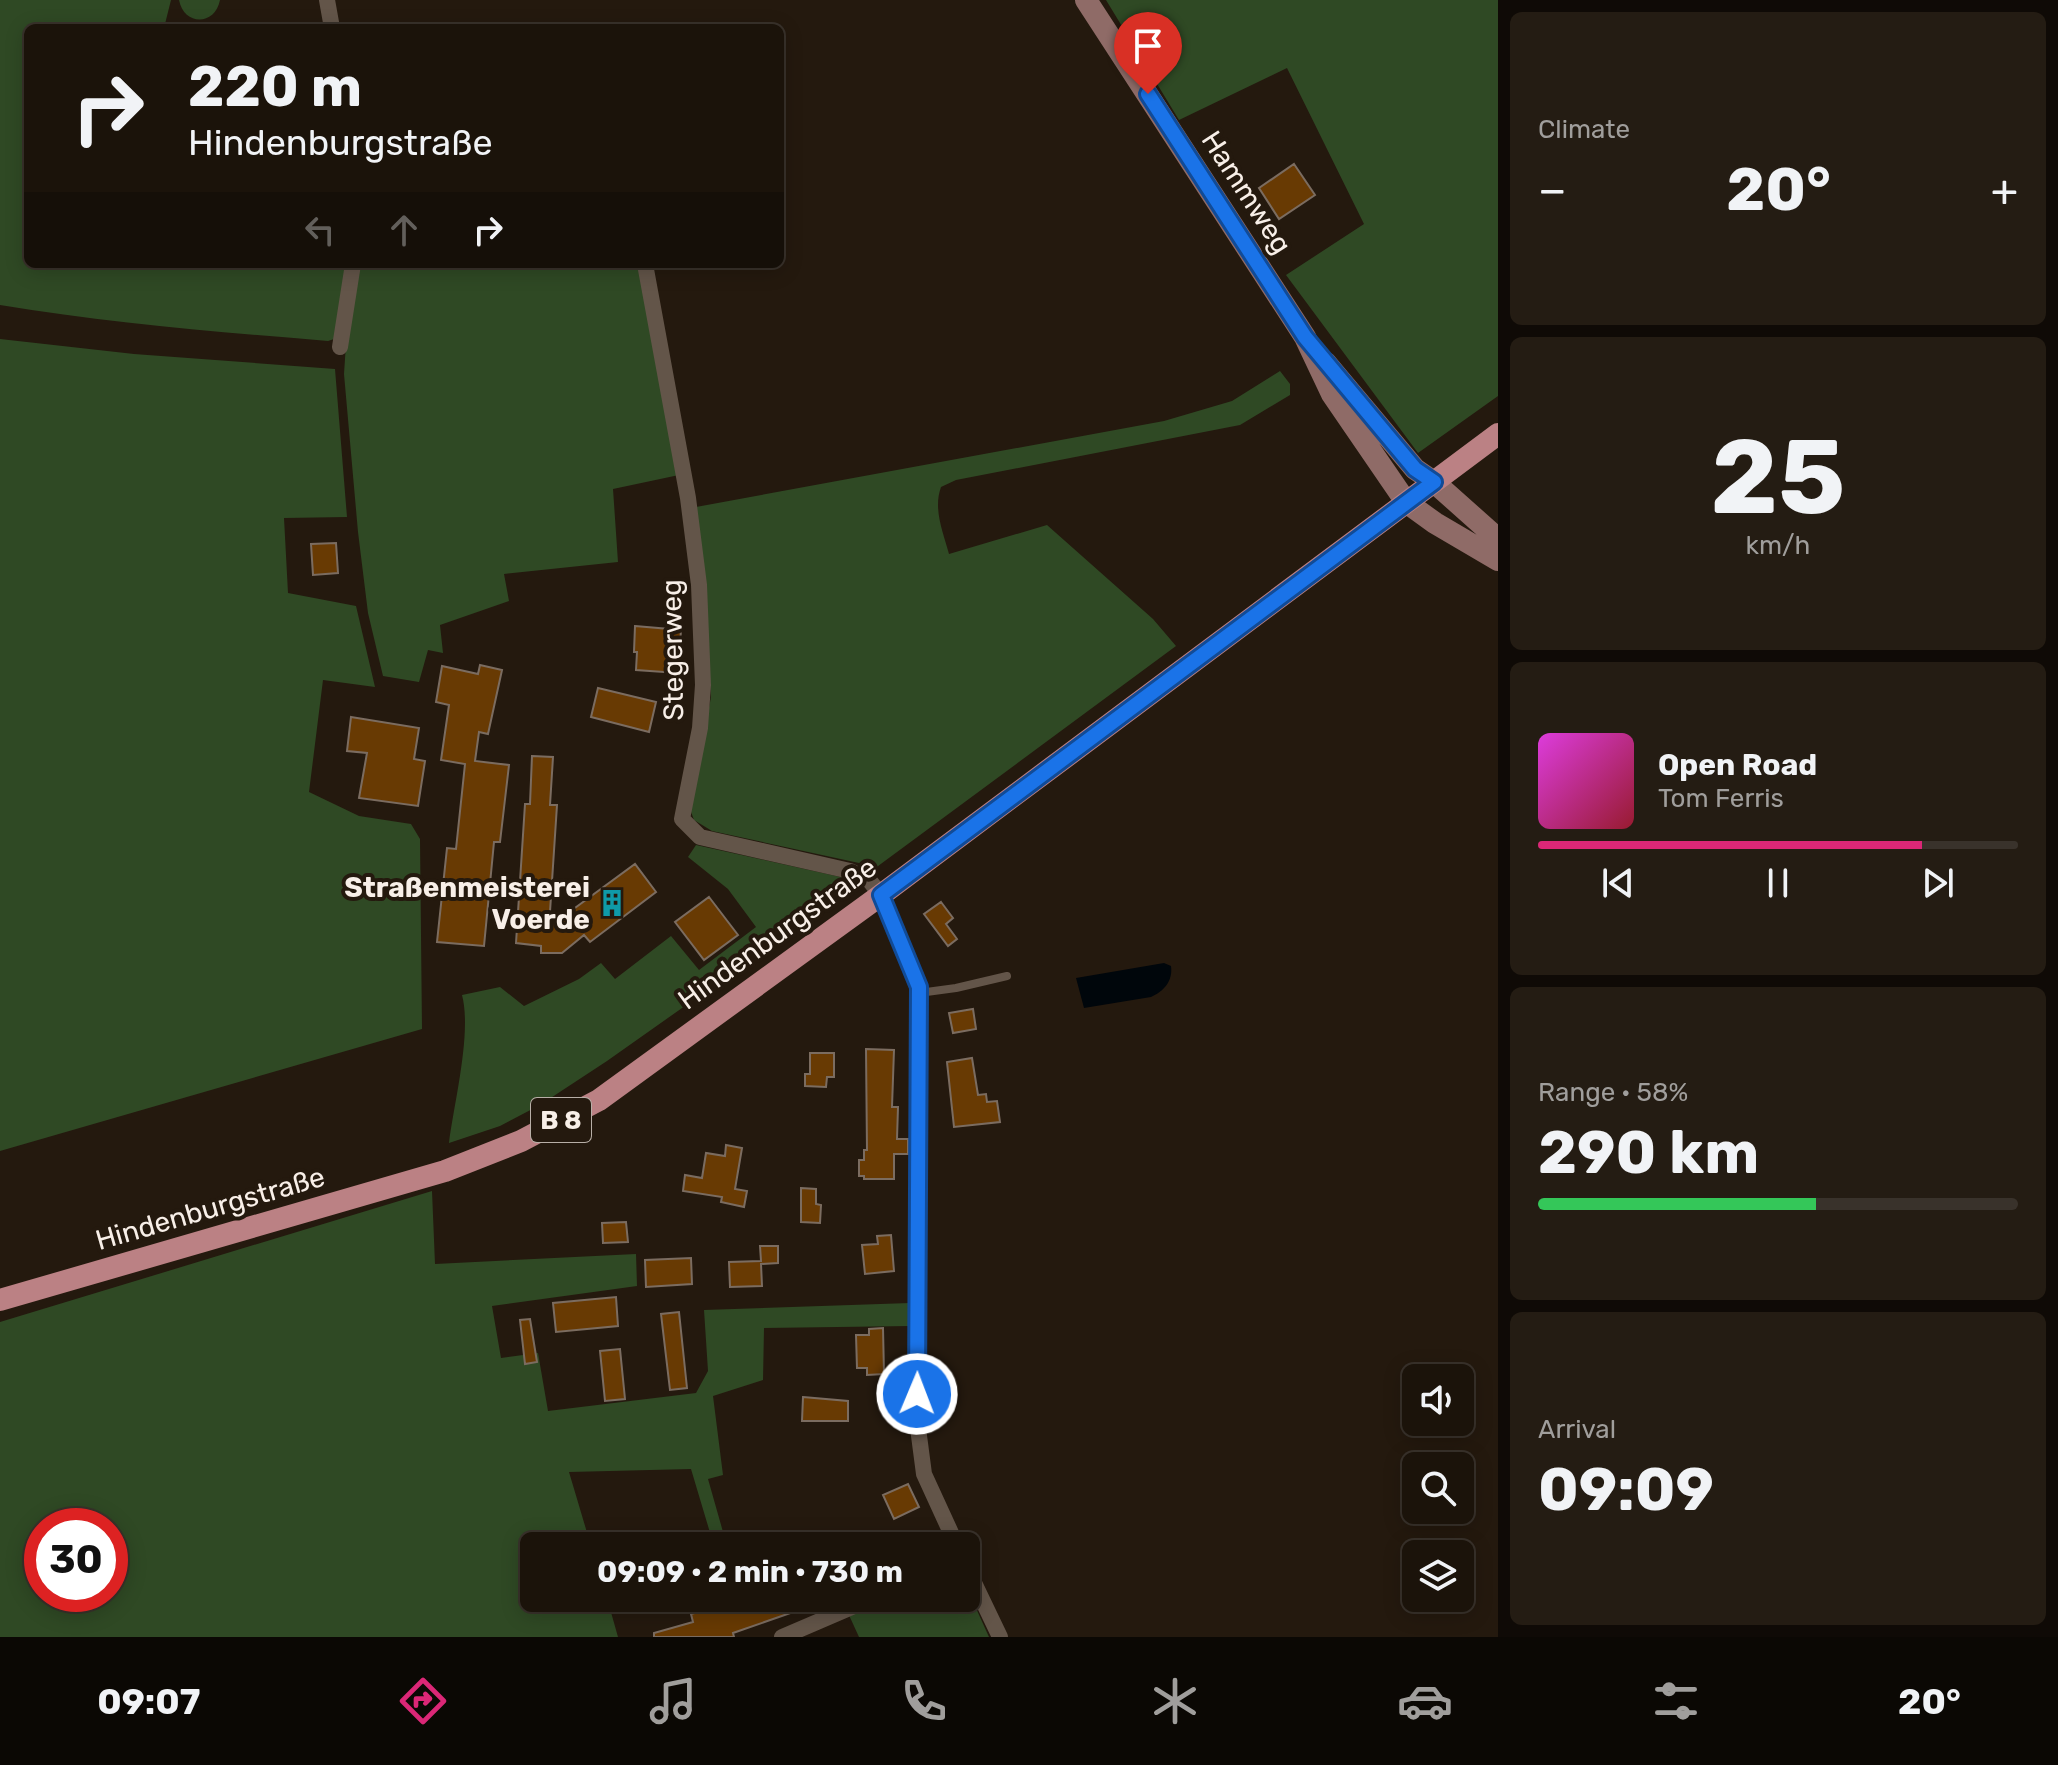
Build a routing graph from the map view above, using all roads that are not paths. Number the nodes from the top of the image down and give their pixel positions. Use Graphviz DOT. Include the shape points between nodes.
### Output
graph roads {
  1 [pos="327,0"];
  2 [pos="1086,0"];
  3 [pos="331,24"];
  4 [pos="352,268"];
  5 [pos="646,268"];
  6 [pos="1306,339"];
  7 [pos="340,347"];
  8 [pos="1498,434"];
  9 [pos="1455,467"];
  10 [pos="1419,492"];
  11 [pos="1467,509"];
  12 [pos="1498,539"];
  13 [pos="1498,547"];
  14 [pos="1498,560"];
  15 [pos="881,895"];
  16 [pos="1007,976"];
  17 [pos="919,993"];
  18 [pos="0,1300"];
  19 [pos="951,1532"];
  20 [pos="980,1595"];
  21 [pos="840,1612"];
  22 [pos="782,1637"];
  23 [pos="1000,1637"];
  1 -- 3 [label="street"];
  2 -- 6 [label="main road, Hammweg"];
  4 -- 7 [label="street"];
  5 -- 15 [label="street, Stegerweg" via="699,585 700,728 682,819 700,837 850,871 869,880"];
  6 -- 10 [label="main road, Hammweg" via="1332,394"];
  6 -- 10 [label="main road, Hammweg" via="1415,469"];
  8 -- 9 [label="main road, Hindenburgstraße / B 8"];
  9 -- 10 [label="main road, Hindenburgstraße / B 8"];
  9 -- 11 [label="main road, Hammweg"];
  10 -- 11 [label="main road, Hammweg"];
  10 -- 13 [label="main road, Hammweg"];
  10 -- 14 [label="main road, Hammweg" via="1435,523"];
  10 -- 15 [label="main road, Hindenburgstraße / B 8"];
  11 -- 12 [label="main road, Hammweg"];
  15 -- 17 [label="street"];
  15 -- 18 [label="main road, Hindenburgstraße / B 8" via="599,1100 521,1141 445,1171"];
  16 -- 17 [label="lane"];
  17 -- 19 [label="street" via="918,1428 924,1474"];
  20 -- 23 [label="street"];
  21 -- 22 [label="street"];
}
